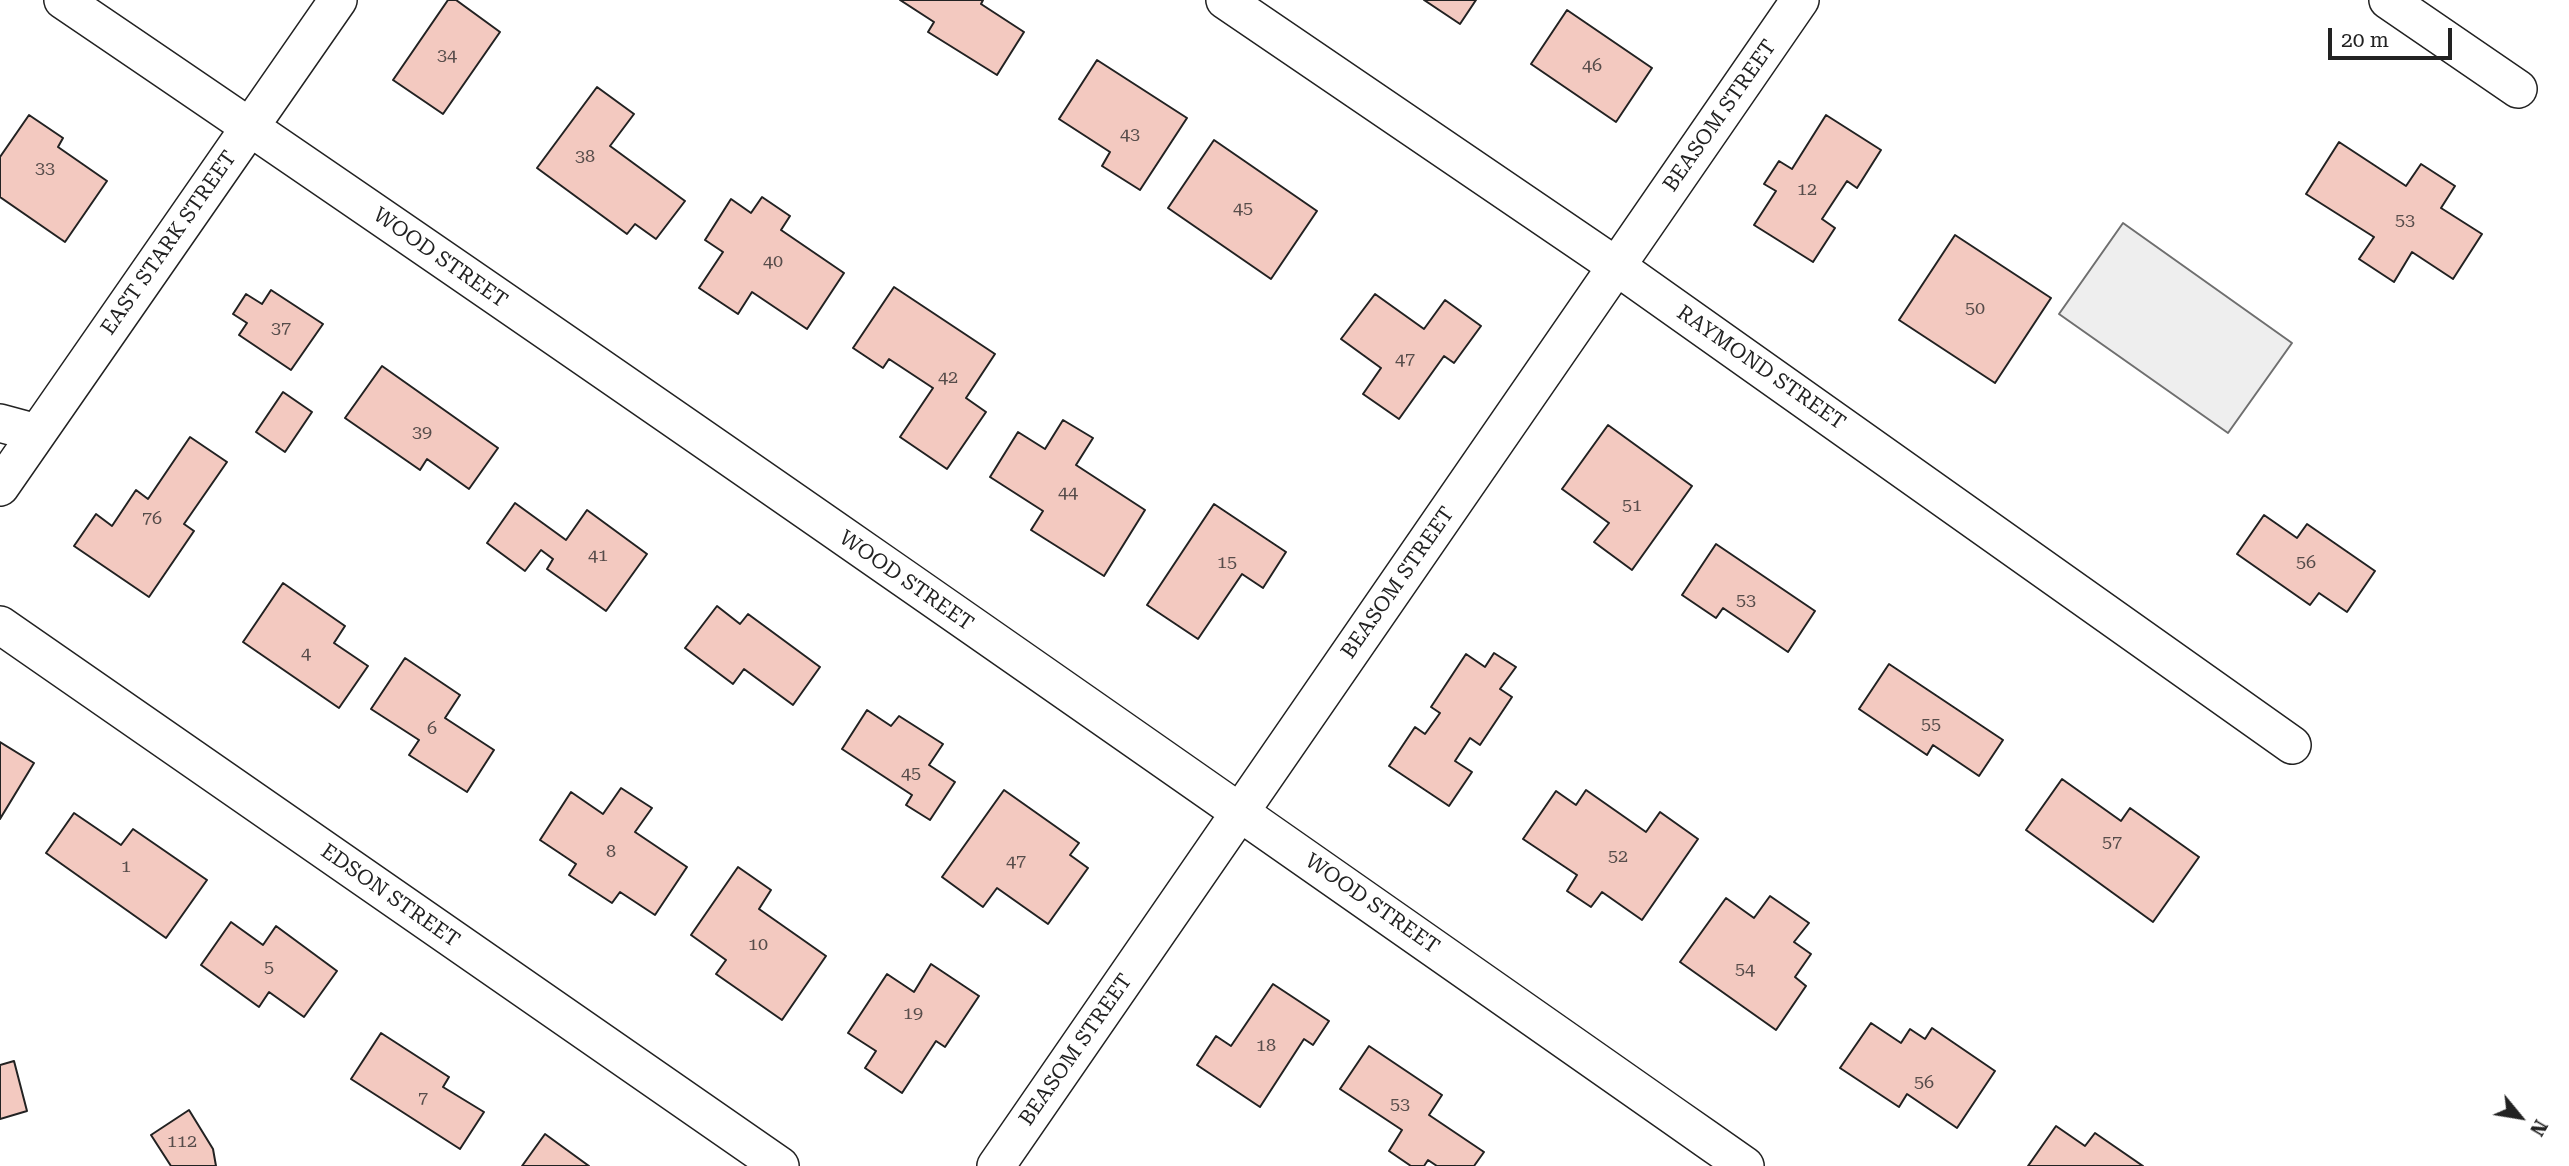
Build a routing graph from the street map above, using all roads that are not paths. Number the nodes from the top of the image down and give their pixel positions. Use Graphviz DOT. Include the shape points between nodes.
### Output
graph roads {
  1 [pos="63,0"];
  2 [pos="338,0"];
  3 [pos="1224,0"];
  4 [pos="1800,0"];
  5 [pos="2388,0"];
  6 [pos="2518,89"];
  7 [pos="250,127"];
  8 [pos="1616,266"];
  9 [pos="0,423"];
  10 [pos="37,433"];
  11 [pos="0,487"];
  12 [pos="0,625"];
  13 [pos="2292,745"];
  14 [pos="1241,812"];
  15 [pos="780,1166"];
  16 [pos="996,1166"];
  17 [pos="1745,1166"];
  1 -- 7 [label="street, WOOD STREET"];
  2 -- 7 [label="street, EAST STARK STREET"];
  3 -- 8 [label="street, RAYMOND STREET"];
  4 -- 8 [label="street, BEASOM STREET"];
  5 -- 6 [label="street"];
  7 -- 10 [label="street, EAST STARK STREET"];
  7 -- 14 [label="street, WOOD STREET"];
  8 -- 13 [label="street, RAYMOND STREET"];
  8 -- 14 [label="street, BEASOM STREET"];
  9 -- 10 [label="street"];
  10 -- 11 [label="street, EAST STARK STREET"];
  12 -- 15 [label="street, EDSON STREET"];
  14 -- 16 [label="street, BEASOM STREET"];
  14 -- 17 [label="street, WOOD STREET"];
}
